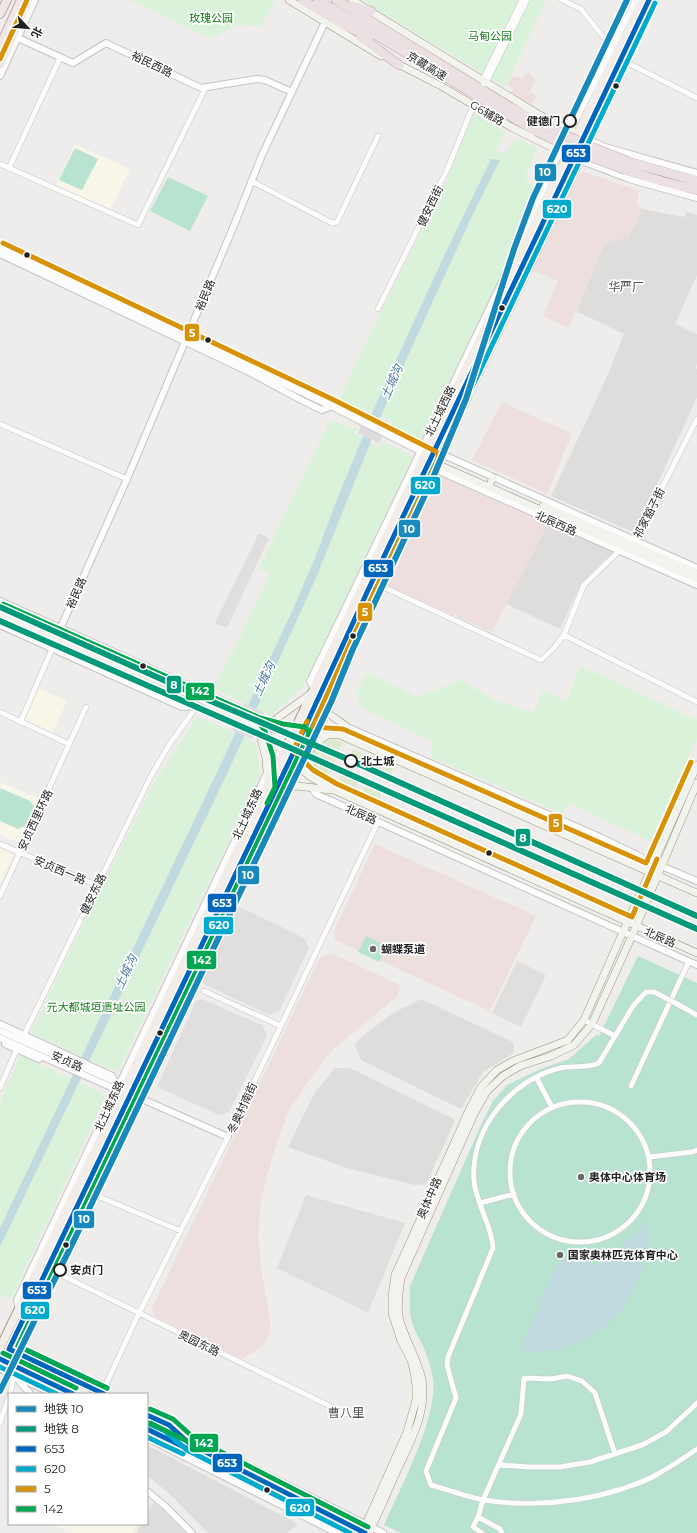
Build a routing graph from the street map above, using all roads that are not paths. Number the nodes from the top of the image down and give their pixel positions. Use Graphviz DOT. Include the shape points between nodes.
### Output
graph roads {
  1 [pos="6,0"];
  2 [pos="21,0"];
  3 [pos="28,0"];
  4 [pos="35,0"];
  5 [pos="289,0"];
  6 [pos="302,0"];
  7 [pos="318,0"];
  8 [pos="352,0"];
  9 [pos="522,0"];
  10 [pos="526,0"];
  11 [pos="562,0"];
  12 [pos="636,0"];
  13 [pos="642,0"];
  14 [pos="649,0"];
  15 [pos="654,0"];
  16 [pos="339,1"];
  17 [pos="371,11"];
  18 [pos="0,14"];
  19 [pos="325,22"];
  20 [pos="345,25"];
  21 [pos="18,38"];
  22 [pos="0,46"];
  23 [pos="619,56"];
  24 [pos="60,58"];
  25 [pos="419,61"];
  26 [pos="2,62"];
  27 [pos="400,64"];
  28 [pos="0,76"];
  29 [pos="484,83"];
  30 [pos="206,87"];
  31 [pos="292,92"];
  32 [pos="697,98"];
  33 [pos="474,102"];
  34 [pos="556,123"];
  35 [pos="538,127"];
  36 [pos="580,135"];
  37 [pos="378,136"];
  38 [pos="545,144"];
  39 [pos="605,147"];
  40 [pos="570,156"];
  41 [pos="0,164"];
  42 [pos="628,166"];
  43 [pos="9,168"];
  44 [pos="599,169"];
  45 [pos="697,173"];
  46 [pos="251,181"];
  47 [pos="697,181"];
  48 [pos="697,190"];
  49 [pos="697,198"];
  50 [pos="0,249"];
  51 [pos="0,254"];
  52 [pos="378,309"];
  53 [pos="186,340"];
  54 [pos="697,419"];
  55 [pos="0,424"];
  56 [pos="432,458"];
  57 [pos="127,479"];
  58 [pos="634,543"];
  59 [pos="621,548"];
  60 [pos="697,568"];
  61 [pos="697,573"];
  62 [pos="697,579"];
  63 [pos="379,585"];
  64 [pos="697,585"];
  65 [pos="0,601"];
  66 [pos="0,610"];
  67 [pos="0,617"];
  68 [pos="0,625"];
  69 [pos="61,627"];
  70 [pos="564,635"];
  71 [pos="55,642"];
  72 [pos="316,698"];
  73 [pos="697,702"];
  74 [pos="197,706"];
  75 [pos="86,707"];
  76 [pos="0,712"];
  77 [pos="238,715"];
  78 [pos="20,721"];
  79 [pos="346,726"];
  80 [pos="260,727"];
  81 [pos="298,733"];
  82 [pos="329,734"];
  83 [pos="70,744"];
  84 [pos="361,744"];
  85 [pos="287,755"];
  86 [pos="697,765"];
  87 [pos="266,774"];
  88 [pos="313,778"];
  89 [pos="697,783"];
  90 [pos="272,787"];
  91 [pos="311,787"];
  92 [pos="333,790"];
  93 [pos="378,822"];
  94 [pos="0,844"];
  95 [pos="20,852"];
  96 [pos="657,864"];
  97 [pos="650,872"];
  98 [pos="658,876"];
  99 [pos="697,882"];
  100 [pos="98,886"];
  101 [pos="225,893"];
  102 [pos="697,893"];
  103 [pos="0,896"];
  104 [pos="628,922"];
  105 [pos="636,926"];
  106 [pos="623,933"];
  107 [pos="632,936"];
  108 [pos="697,953"];
  109 [pos="689,961"];
  110 [pos="697,965"];
  111 [pos="204,990"];
  112 [pos="697,1015"];
  113 [pos="584,1020"];
  114 [pos="0,1024"];
  115 [pos="592,1024"];
  116 [pos="281,1026"];
  117 [pos="0,1031"];
  118 [pos="24,1034"];
  119 [pos="615,1036"];
  120 [pos="0,1038"];
  121 [pos="0,1042"];
  122 [pos="18,1045"];
  123 [pos="53,1048"];
  124 [pos="58,1057"];
  125 [pos="71,1065"];
  126 [pos="92,1075"];
  127 [pos="536,1077"];
  128 [pos="631,1086"];
  129 [pos="0,1088"];
  130 [pos="122,1089"];
  131 [pos="552,1107"];
  132 [pos="228,1137"];
  133 [pos="697,1150"];
  134 [pos="649,1157"];
  135 [pos="104,1163"];
  136 [pos="95,1168"];
  137 [pos="90,1193"];
  138 [pos="514,1194"];
  139 [pos="480,1203"];
  140 [pos="181,1231"];
  141 [pos="53,1271"];
  142 [pos="139,1313"];
  143 [pos="2,1355"];
  144 [pos="14,1375"];
  145 [pos="10,1393"];
  146 [pos="30,1393"];
  147 [pos="52,1393"];
  148 [pos="71,1393"];
  149 [pos="84,1393"];
  150 [pos="100,1393"];
  151 [pos="103,1393"];
  152 [pos="8,1398"];
  153 [pos="697,1403"];
  154 [pos="346,1414"];
  155 [pos="148,1415"];
  156 [pos="0,1423"];
  157 [pos="148,1423"];
  158 [pos="169,1425"];
  159 [pos="148,1430"];
  160 [pos="148,1438"];
  161 [pos="190,1444"];
  162 [pos="697,1449"];
  163 [pos="615,1454"];
  164 [pos="499,1465"];
  165 [pos="148,1492"];
  166 [pos="483,1500"];
  167 [pos="310,1511"];
  168 [pos="478,1517"];
  169 [pos="319,1524"];
  170 [pos="366,1530"];
  171 [pos="192,1533"];
  172 [pos="337,1533"];
  173 [pos="354,1533"];
  174 [pos="382,1533"];
  175 [pos="482,1533"];
  176 [pos="502,1533"];
  1 -- 18 [label="highway"];
  2 -- 22 [label="highway"];
  3 -- 26 [label="highway"];
  4 -- 21 [label="street"];
  5 -- 19 [label="main road, G6辅路"];
  6 -- 20 [label="highway"];
  7 -- 25 [label="highway, 京藏高速"];
  8 -- 17 [label="main road"];
  9 -- 29 [label="street" via="484,77"];
  10 -- 29 [label="street"];
  11 -- 23 [label="street" via="581,9"];
  12 -- 23 [label="street"];
  13 -- 23 [label="main road"];
  14 -- 23 [label="main road"];
  15 -- 23 [label="street"];
  16 -- 17 [label="highway"];
  16 -- 35 [label="highway, 京藏高速"];
  17 -- 29 [label="main road"];
  19 -- 27 [label="main road, G6辅路" via="376,53"];
  19 -- 31 [label="street, 裕民路"];
  20 -- 25 [label="highway"];
  20 -- 27 [label="highway"];
  21 -- 24 [label="street, 裕民西路"];
  21 -- 28 [label="street"];
  23 -- 32 [label="street"];
  23 -- 36 [label="main road"];
  23 -- 36 [label="street"];
  24 -- 30 [label="street, 裕民西路" via="73,64 106,43 201,88"];
  24 -- 43 [label="street"];
  25 -- 35 [label="highway, 京藏高速"];
  27 -- 33 [label="main road, G6辅路"];
  29 -- 34 [label="main road"];
  30 -- 31 [label="street, 裕民西路" via="257,79"];
  30 -- 43 [label="street" via="138,226"];
  31 -- 46 [label="street, 裕民路"];
  33 -- 38 [label="main road, G6辅路" via="511,127"];
  33 -- 52 [label="street, 健安西街" via="447,170"];
  34 -- 36 [label="main road"];
  34 -- 38 [label="street"];
  35 -- 42 [label="highway, bridge" via="584,154"];
  36 -- 39 [label="street"];
  36 -- 40 [label="main road"];
  36 -- 40 [label="street"];
  37 -- 46 [label="street" via="338,222 332,222"];
  38 -- 40 [label="main road, G6辅路"];
  39 -- 44 [label="street"];
  39 -- 45 [label="street"];
  40 -- 44 [label="street, G6辅路"];
  40 -- 56 [label="main road, 北土城西路"];
  40 -- 56 [label="street, 北土城西路"];
  41 -- 43 [label="street"];
  42 -- 47 [label="highway"];
  42 -- 48 [label="highway" via="664,182"];
  44 -- 49 [label="street, G6辅路"];
  46 -- 53 [label="street, 裕民路"];
  50 -- 53 [label="street"];
  51 -- 53 [label="street"];
  53 -- 56 [label="street, 北辰西路" via="331,406"];
  53 -- 57 [label="street, 裕民路"];
  54 -- 58 [label="street, 祁家豁子街"];
  55 -- 57 [label="street"];
  56 -- 58 [label="main road, 北辰西路" via="492,480"];
  56 -- 59 [label="main road, 北辰西路"];
  56 -- 63 [label="street, 北土城西路"];
  56 -- 72 [label="main road, 北土城西路"];
  56 -- 72 [label="main road, 北土城西路"];
  57 -- 69 [label="street, 裕民路"];
  58 -- 59 [label="street, 祁家豁子街"];
  58 -- 60 [label="street, 北辰西路"];
  58 -- 61 [label="main road, 北辰西路"];
  59 -- 62 [label="main road, 北辰西路"];
  59 -- 64 [label="street, 北辰西路"];
  59 -- 70 [label="street" via="584,585"];
  63 -- 70 [label="street" via="541,660"];
  63 -- 72 [label="street, 北土城西路"];
  65 -- 69 [label="street, 北辰路"];
  66 -- 71 [label="main road, 北辰路"];
  67 -- 71 [label="main road, 北辰路"];
  68 -- 71 [label="street, 北辰路"];
  69 -- 71 [label="street, 裕民路"];
  69 -- 77 [label="street, 北辰路"];
  70 -- 73 [label="street"];
  71 -- 74 [label="main road, 北辰路"];
  71 -- 77 [label="main road, 北辰路"];
  71 -- 78 [label="street"];
  72 -- 79 [label="main road" via="328,714"];
  72 -- 80 [label="main road"];
  72 -- 81 [label="main road, 北土城西路"];
  72 -- 81 [label="main road"];
  74 -- 77 [label="main road, 北辰路"];
  74 -- 100 [label="street, 健安东路" via="151,776"];
  75 -- 83 [label="street, 安贞西里环路"];
  76 -- 78 [label="street"];
  77 -- 80 [label="main road, 北辰路"];
  78 -- 83 [label="street"];
  79 -- 84 [label="main road"];
  79 -- 96 [label="street"];
  80 -- 81 [label="main road, 北辰路"];
  80 -- 85 [label="main road, 北辰路"];
  80 -- 87 [label="main road" via="266,758"];
  81 -- 82 [label="main road, 北辰路"];
  81 -- 85 [label="main road"];
  82 -- 84 [label="main road, 北辰路" via="340,735"];
  82 -- 88 [label="main road" via="309,751"];
  83 -- 95 [label="street, 安贞西里环路"];
  84 -- 97 [label="main road, 北辰路"];
  85 -- 87 [label="street, 北土城东路" via="276,754"];
  85 -- 88 [label="main road, 北辰路"];
  85 -- 90 [label="main road, 北土城东路"];
  86 -- 96 [label="main road"];
  87 -- 90 [label="main road"];
  87 -- 130 [label="street, 北土城东路"];
  88 -- 92 [label="main road, 北辰路"];
  89 -- 96 [label="main road"];
  90 -- 91 [label="main road"];
  90 -- 101 [label="main road, 北土城东路"];
  90 -- 101 [label="main road, 北土城东路" via="259,824"];
  91 -- 92 [label="main road"];
  91 -- 93 [label="street, 北辰路" via="316,794"];
  92 -- 104 [label="main road, 北辰路"];
  93 -- 106 [label="street, 北辰路"];
  93 -- 116 [label="street, 冬奥村南街"];
  94 -- 95 [label="street, 安贞西一路"];
  95 -- 100 [label="street, 安贞西一路"];
  95 -- 103 [label="street, 安贞西里环路"];
  96 -- 97 [label="main road, 奥体中路"];
  96 -- 98 [label="main road, 奥体中路"];
  96 -- 99 [label="street"];
  97 -- 98 [label="main road, 北辰路"];
  97 -- 104 [label="main road, 奥体中路"];
  98 -- 102 [label="main road, 北辰路"];
  98 -- 105 [label="main road, 奥体中路"];
  100 -- 118 [label="street, 健安东路"];
  101 -- 130 [label="main road, 北土城东路"];
  104 -- 105 [label="main road, 北辰路"];
  104 -- 106 [label="main road, 奥体中路"];
  105 -- 107 [label="main road, 奥体中路"];
  105 -- 108 [label="main road, 北辰路"];
  106 -- 107 [label="street, 北辰路"];
  106 -- 113 [label="main road, 奥体中路"];
  107 -- 109 [label="street, 北辰路"];
  107 -- 115 [label="main road, 奥体中路"];
  109 -- 110 [label="street, 北辰路"];
  109 -- 128 [label="street"];
  111 -- 116 [label="street"];
  112 -- 119 [label="street, bridge" via="654,992 646,992 633,1006"];
  113 -- 115 [label="street"];
  113 -- 170 [label="main road, 奥体中路" via="568,1040 513,1061 497,1070 481,1087 395,1275 392,1313 398,1334 411,1360 416,1400 407,1432"];
  114 -- 118 [label="street, 安贞路"];
  115 -- 119 [label="street"];
  115 -- 170 [label="main road, 奥体中路" via="574,1045 520,1066 503,1076 487,1091 474,1114 402,1278 398,1298 399,1317 404,1334 418,1362 422,1382 422,1407 414,1434"];
  116 -- 132 [label="street, 冬奥村南街"];
  117 -- 122 [label="street, 安贞路"];
  118 -- 122 [label="street, 健安东路"];
  118 -- 123 [label="street, 安贞路"];
  119 -- 127 [label="street" via="599,1063 592,1066 561,1068"];
  120 -- 122 [label="street, 安贞路"];
  121 -- 122 [label="street, 安贞路"];
  122 -- 124 [label="street, 安贞路"];
  122 -- 125 [label="street, 安贞路"];
  122 -- 129 [label="street, 健安东路"];
  123 -- 124 [label="street"];
  123 -- 125 [label="street, 安贞路"];
  124 -- 125 [label="street, 安贞路"];
  125 -- 126 [label="street, 安贞路"];
  125 -- 126 [label="street"];
  126 -- 130 [label="street"];
  126 -- 130 [label="street" via="112,1076"];
  127 -- 131 [label="street"];
  127 -- 139 [label="street" via="517,1089 501,1104 488,1123 474,1164 474,1182"];
  130 -- 132 [label="street"];
  130 -- 135 [label="street, 北土城东路"];
  130 -- 136 [label="main road, 北土城东路"];
  130 -- 143 [label="main road, 北土城东路" via="19,1309"];
  131 -- 134 [label="street" via="568,1102 585,1101 613,1109 635,1127"];
  131 -- 138 [label="street" via="532,1120 514,1147 510,1171"];
  132 -- 140 [label="street, 冬奥村南街"];
  133 -- 134 [label="street"];
  134 -- 138 [label="street" via="649,1187 640,1209 625,1226 599,1240 570,1241 547,1234 529,1220"];
  135 -- 136 [label="main road"];
  135 -- 137 [label="street, 北土城东路"];
  136 -- 143 [label="main road, 北土城东路"];
  137 -- 140 [label="street"];
  137 -- 141 [label="street, 北土城东路"];
  138 -- 139 [label="street"];
  139 -- 166 [label="street" via="493,1239 493,1248 448,1357 447,1365 456,1398 426,1471 431,1485"];
  140 -- 142 [label="street, 冬奥村南街"];
  141 -- 142 [label="street, 奥园东路"];
  141 -- 143 [label="street, 北土城东路" via="16,1348"];
  142 -- 151 [label="street, 冬奥村南街"];
  142 -- 154 [label="street, 奥园东路"];
  143 -- 144 [label="street"];
  143 -- 148 [label="main road"];
  143 -- 149 [label="main road"];
  143 -- 150 [label="street"];
  144 -- 145 [label="street"];
  144 -- 146 [label="street"];
  144 -- 147 [label="street"];
  152 -- 156 [label="street"];
  153 -- 163 [label="street" via="666,1432 642,1445"];
  155 -- 158 [label="street"];
  157 -- 161 [label="main road"];
  158 -- 161 [label="main road"];
  158 -- 170 [label="street"];
  159 -- 167 [label="main road"];
  160 -- 169 [label="street"];
  161 -- 170 [label="main road"];
  162 -- 166 [label="street" via="655,1476 603,1495 547,1504"];
  163 -- 164 [label="street" via="590,1462 560,1467"];
  163 -- 164 [label="street" via="595,1393 582,1381 567,1376 551,1379 524,1378 521,1414"];
  164 -- 166 [label="street"];
  165 -- 171 [label="street"];
  166 -- 168 [label="street"];
  167 -- 169 [label="street"];
  167 -- 173 [label="main road"];
  168 -- 175 [label="street" via="473,1527"];
  168 -- 176 [label="street" via="500,1529"];
  169 -- 172 [label="street"];
  170 -- 174 [label="street"];
}
